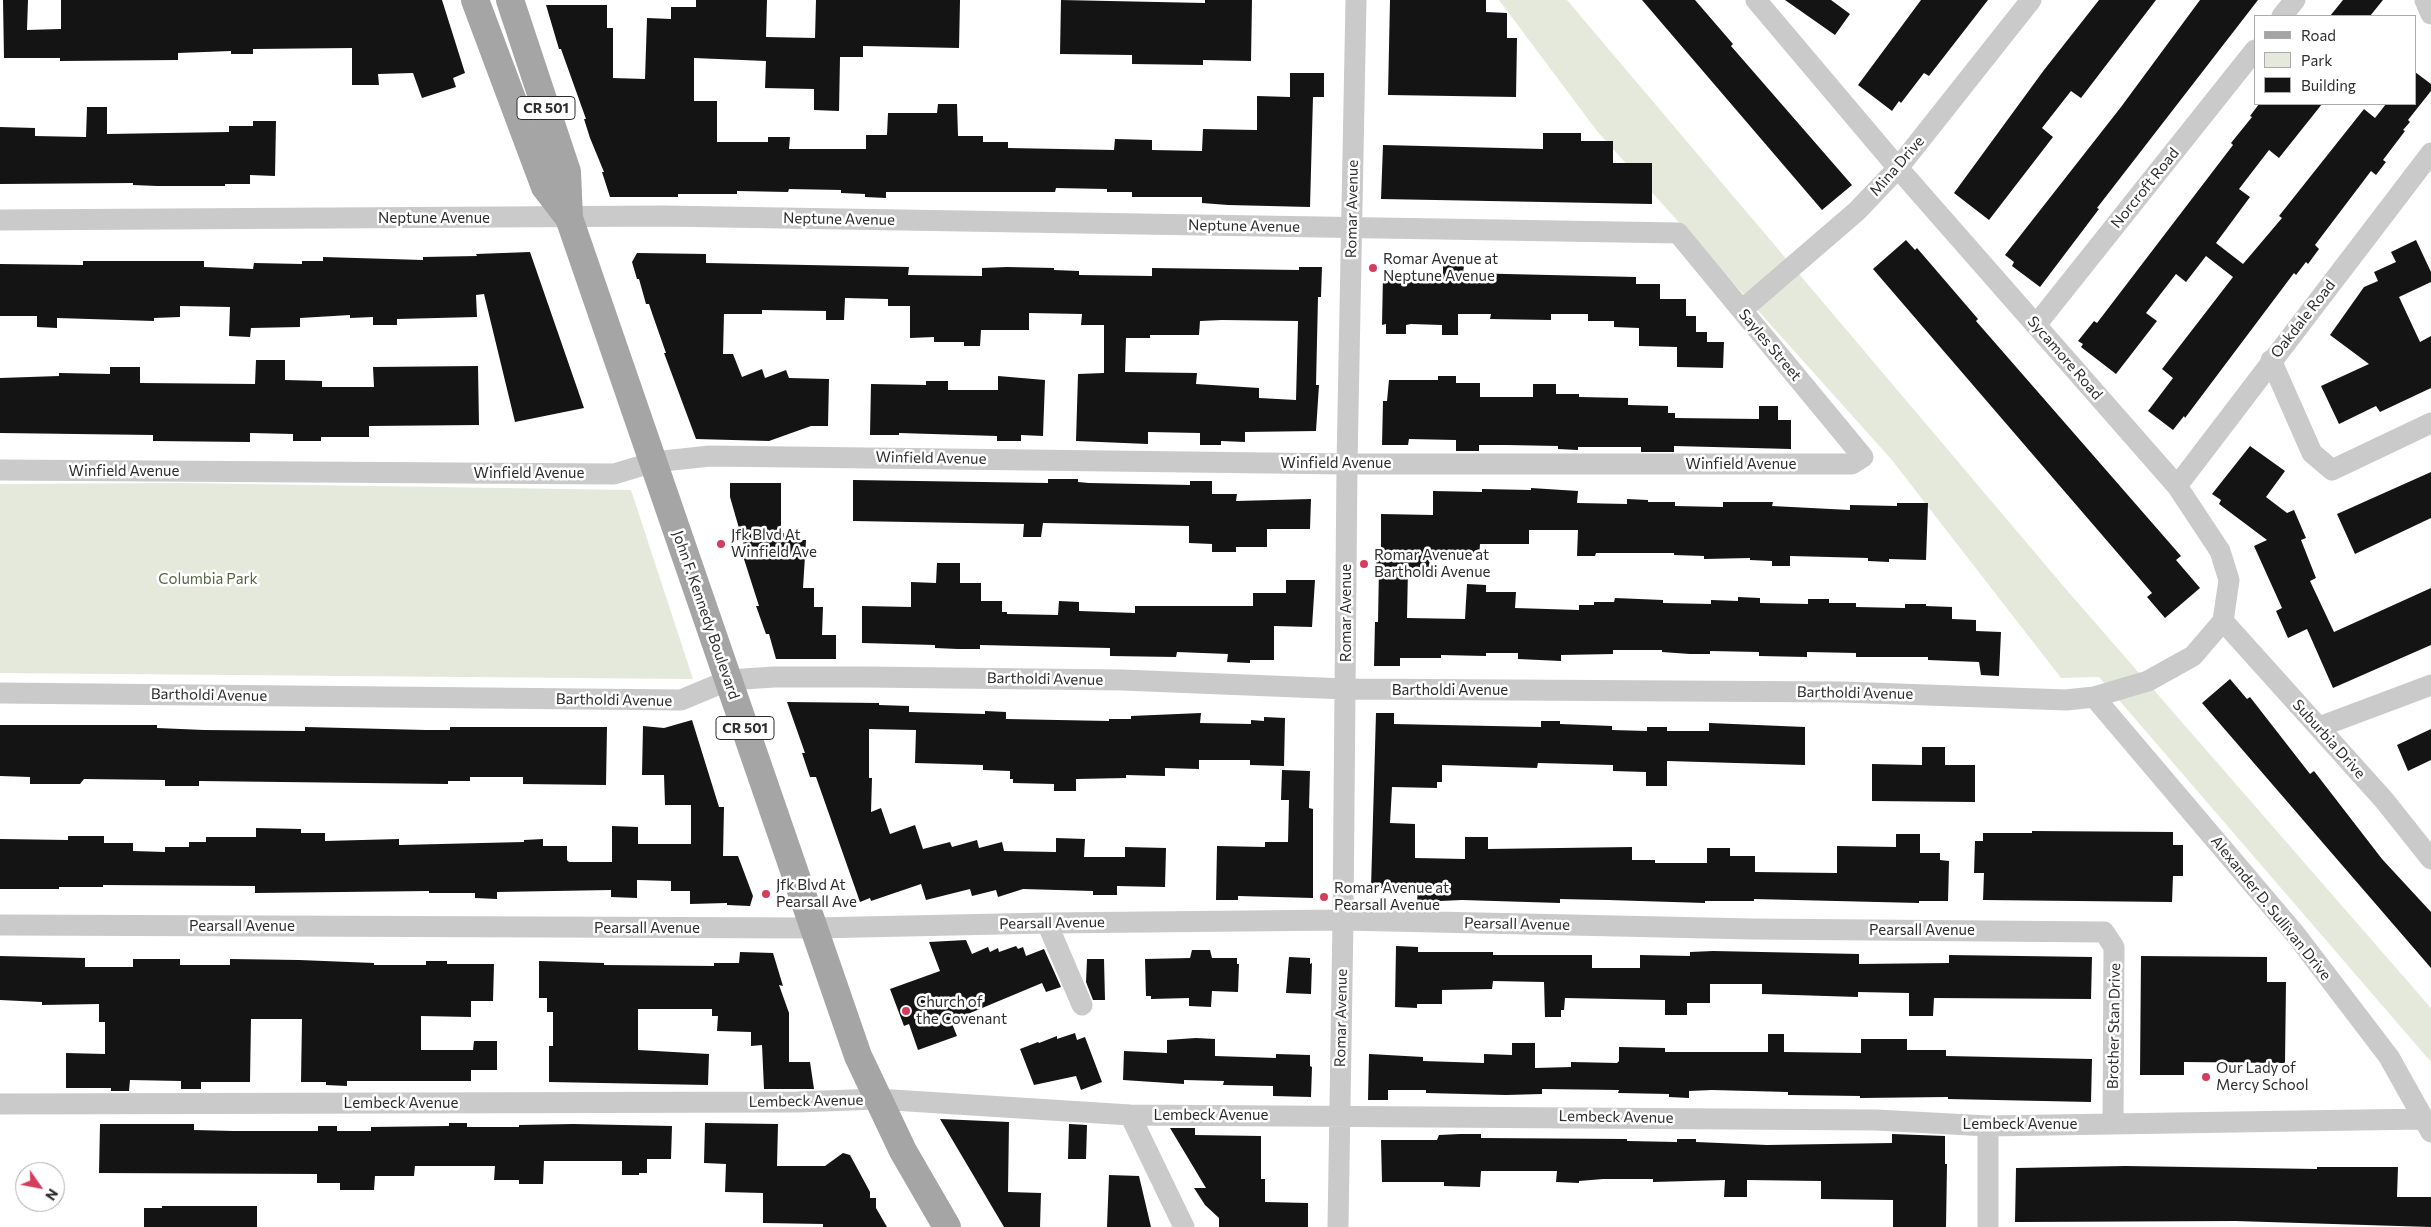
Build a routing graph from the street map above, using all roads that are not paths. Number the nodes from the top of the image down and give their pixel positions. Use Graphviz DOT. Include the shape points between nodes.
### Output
graph roads {
  1 [pos="475,0"];
  2 [pos="510,0"];
  3 [pos="1356,0"];
  4 [pos="1756,0"];
  5 [pos="2031,0"];
  6 [pos="2295,0"];
  7 [pos="2425,0"];
  8 [pos="2431,14"];
  9 [pos="2283,15"];
  10 [pos="2254,51"];
  11 [pos="2431,154"];
  12 [pos="1898,168"];
  13 [pos="569,218"];
  14 [pos="0,220"];
  15 [pos="1352,228"];
  16 [pos="1678,233"];
  17 [pos="1742,310"];
  18 [pos="2036,325"];
  19 [pos="2271,360"];
  20 [pos="2431,423"];
  21 [pos="1863,457"];
  22 [pos="654,462"];
  23 [pos="1347,464"];
  24 [pos="0,470"];
  25 [pos="2177,486"];
  26 [pos="2223,622"];
  27 [pos="729,680"];
  28 [pos="2431,685"];
  29 [pos="1346,689"];
  30 [pos="0,693"];
  31 [pos="2094,697"];
  32 [pos="2319,727"];
  33 [pos="2430,856"];
  34 [pos="1343,920"];
  35 [pos="1047,923"];
  36 [pos="0,925"];
  37 [pos="814,928"];
  38 [pos="2104,932"];
  39 [pos="1082,1005"];
  40 [pos="876,1099"];
  41 [pos="0,1104"];
  42 [pos="1130,1115"];
  43 [pos="1339,1115"];
  44 [pos="2113,1123"];
  45 [pos="2426,1125"];
  46 [pos="1988,1126"];
  47 [pos="947,1227"];
  48 [pos="1184,1227"];
  49 [pos="1338,1227"];
  50 [pos="1988,1227"];
  1 -- 13 [label="main road, John F. Kennedy Boulevard / CR 501" via="546,186"];
  2 -- 13 [label="main road, John F. Kennedy Boulevard / CR 501" via="567,172"];
  3 -- 15 [label="street, Romar Avenue"];
  4 -- 12 [label="street, Sycamore Road"];
  5 -- 12 [label="street, Mina Drive"];
  6 -- 9 [label="street"];
  7 -- 8 [label="street"];
  10 -- 18 [label="street, Norcroft Road"];
  11 -- 19 [label="street, Oakdale Road"];
  12 -- 17 [label="street, Mina Drive" via="1857,211"];
  12 -- 18 [label="street, Sycamore Road"];
  13 -- 14 [label="street, Neptune Avenue"];
  13 -- 15 [label="street, Neptune Avenue" via="663,216"];
  13 -- 22 [label="main road, John F. Kennedy Boulevard / CR 501"];
  15 -- 16 [label="street, Neptune Avenue"];
  15 -- 23 [label="street, Romar Avenue"];
  16 -- 17 [label="street, Sayles Street"];
  17 -- 21 [label="street, Sayles Street"];
  18 -- 25 [label="street, Sycamore Road"];
  19 -- 20 [label="street" via="2312,453 2332,470"];
  19 -- 25 [label="street, Oakdale Road"];
  21 -- 23 [label="street, Winfield Avenue" via="1852,464"];
  22 -- 23 [label="street, Winfield Avenue" via="710,456"];
  22 -- 24 [label="street, Winfield Avenue" via="614,474"];
  22 -- 27 [label="main road, John F. Kennedy Boulevard / CR 501"];
  23 -- 29 [label="street, Romar Avenue"];
  25 -- 26 [label="street, Sycamore Road" via="2220,551 2229,580"];
  26 -- 31 [label="street" via="2193,656 2148,681"];
  26 -- 32 [label="street, Suburbia Drive"];
  27 -- 29 [label="street, Bartholdi Avenue" via="774,676 1122,680"];
  27 -- 30 [label="street, Bartholdi Avenue" via="682,700"];
  27 -- 37 [label="main road, John F. Kennedy Boulevard / CR 501"];
  28 -- 32 [label="street"];
  29 -- 31 [label="street, Bartholdi Avenue" via="1843,692 2066,700"];
  29 -- 34 [label="street, Romar Avenue"];
  31 -- 45 [label="street, Alexander D. Sullivan Drive" via="2296,935 2389,1057"];
  32 -- 33 [label="street, Suburbia Drive"];
  34 -- 35 [label="street, Pearsall Avenue"];
  34 -- 38 [label="street, Pearsall Avenue" via="1753,929"];
  34 -- 43 [label="street, Romar Avenue"];
  35 -- 37 [label="street, Pearsall Avenue"];
  35 -- 39 [label="street"];
  36 -- 37 [label="street, Pearsall Avenue"];
  37 -- 40 [label="main road, John F. Kennedy Boulevard / CR 501"];
  38 -- 44 [label="street, Brother Stan Drive" via="2114,947"];
  40 -- 41 [label="street, Lembeck Avenue"];
  40 -- 42 [label="street, Lembeck Avenue"];
  40 -- 47 [label="main road, John F. Kennedy Boulevard / CR 501"];
  42 -- 43 [label="street, Lembeck Avenue"];
  42 -- 48 [label="street"];
  43 -- 46 [label="street, Lembeck Avenue" via="1876,1120"];
  43 -- 49 [label="street, Romar Avenue"];
  44 -- 45 [label="street, Lembeck Avenue"];
  44 -- 46 [label="street, Lembeck Avenue"];
  46 -- 50 [label="street"];
}
